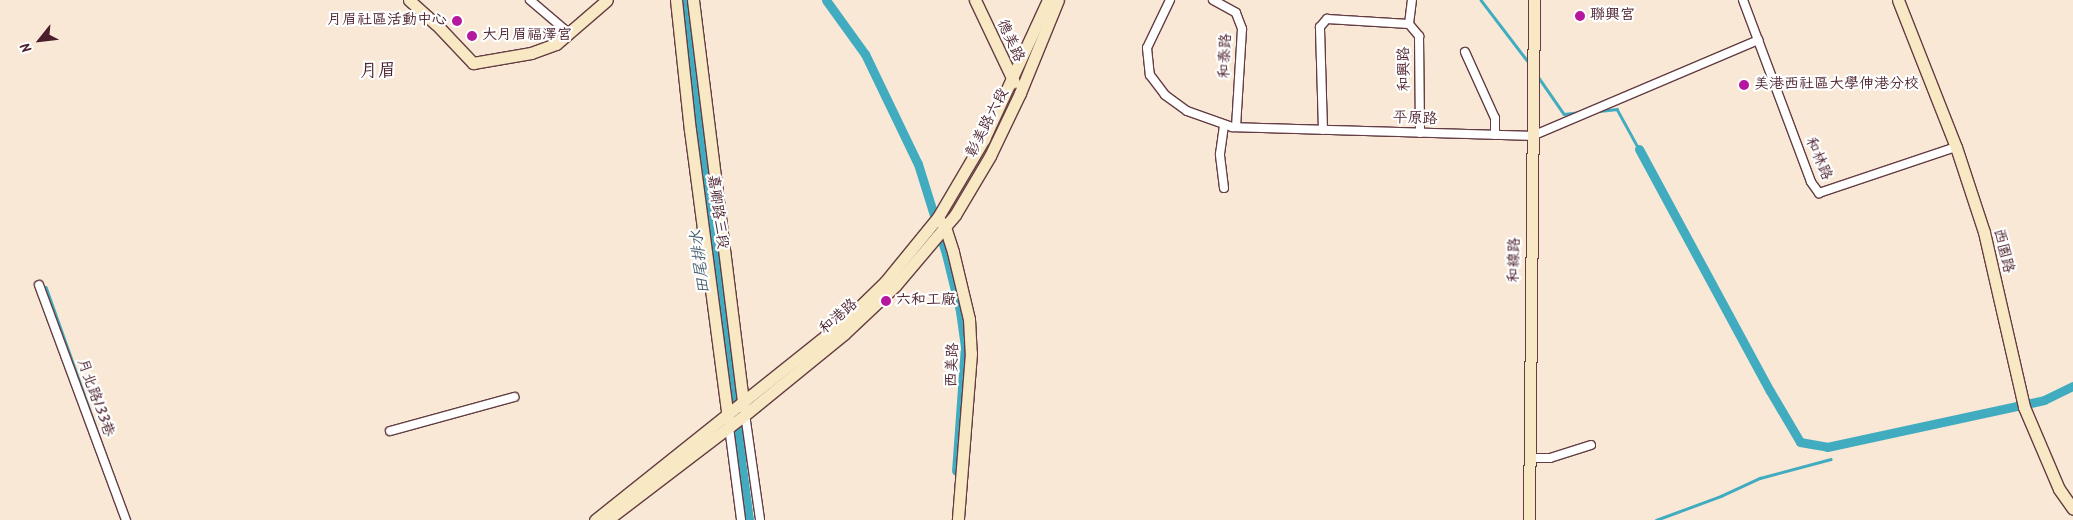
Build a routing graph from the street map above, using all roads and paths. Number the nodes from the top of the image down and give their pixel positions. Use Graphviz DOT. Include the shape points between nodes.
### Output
graph roads {
  1 [pos="409,0"];
  2 [pos="530,0"];
  3 [pos="607,0"];
  4 [pos="676,0"];
  5 [pos="693,0"];
  6 [pos="975,0"];
  7 [pos="1048,0"];
  8 [pos="1058,0"];
  9 [pos="1170,0"];
  10 [pos="1213,0"];
  11 [pos="1412,0"];
  12 [pos="1534,0"];
  13 [pos="1743,0"];
  14 [pos="1898,0"];
  15 [pos="1409,24"];
  16 [pos="570,34"];
  17 [pos="1758,40"];
  18 [pos="1464,52"];
  19 [pos="1012,78"];
  20 [pos="1020,93"];
  21 [pos="1224,125"];
  22 [pos="1236,127"];
  23 [pos="1323,130"];
  24 [pos="1420,133"];
  25 [pos="1495,135"];
  26 [pos="1532,136"];
  27 [pos="1956,147"];
  28 [pos="978,149"];
  29 [pos="990,156"];
  30 [pos="1224,188"];
  31 [pos="938,217"];
  32 [pos="945,227"];
  33 [pos="933,232"];
  34 [pos="39,284"];
  35 [pos="514,397"];
  36 [pos="736,415"];
  37 [pos="390,431"];
  38 [pos="1591,445"];
  39 [pos="1529,458"];
  40 [pos="2073,508"];
  41 [pos="126,520"];
  42 [pos="595,520"];
  43 [pos="607,520"];
  44 [pos="741,520"];
  45 [pos="760,520"];
  46 [pos="958,520"];
  47 [pos="1528,520"];
  1 -- 16 [label="street" via="473,63 531,53 556,44"];
  2 -- 16 [label="street"];
  3 -- 16 [label="street"];
  4 -- 36 [label="street, 嘉卿路三段" via="690,130"];
  5 -- 36 [label="street, 嘉卿路三段"];
  6 -- 19 [label="street, 德美路"];
  7 -- 19 [label="street, 彰美路六段"];
  8 -- 20 [label="street, 彰美路六段"];
  9 -- 21 [label="street, 平原路" via="1147,48 1150,74 1165,95 1187,111"];
  10 -- 22 [label="street, 和泰路" via="1236,13 1242,29"];
  11 -- 15 [label="street"];
  12 -- 26 [label="street, 和線路"];
  13 -- 17 [label="street, 和林路"];
  14 -- 27 [label="street, 西園路"];
  15 -- 23 [label="street" via="1327,19 1320,27"];
  15 -- 24 [label="street, 和興路" via="1419,36"];
  17 -- 26 [label="street, 平原路"];
  17 -- 27 [label="street, 和林路" via="1810,182 1819,193"];
  18 -- 25 [label="street" via="1495,118"];
  19 -- 20 [label="street, 德美路"];
  19 -- 28 [label="street, 彰美路六段"];
  20 -- 29 [label="street, 彰美路六段"];
  21 -- 22 [label="street, 平原路"];
  21 -- 30 [label="street" via="1220,154"];
  22 -- 23 [label="street, 平原路"];
  23 -- 24 [label="street, 平原路"];
  24 -- 25 [label="street, 平原路"];
  25 -- 26 [label="street, 平原路"];
  26 -- 39 [label="street, 和線路"];
  27 -- 40 [label="street, 西園路" via="1984,232 2024,407 2059,489"];
  28 -- 29 [label="street"];
  28 -- 31 [label="street, 彰美路六段"];
  29 -- 32 [label="street, 彰美路六段"];
  31 -- 32 [label="street, 西美路"];
  31 -- 33 [label="street, 和港路"];
  32 -- 33 [label="street, 和港路"];
  32 -- 46 [label="street, 西美路" via="969,318 970,353"];
  33 -- 36 [label="street, 和港路" via="848,319"];
  34 -- 41 [label="street, 月北路133巷"];
  35 -- 37 [label="street"];
  36 -- 42 [label="street, 和港路"];
  36 -- 43 [label="street, 和港路"];
  36 -- 44 [label="street"];
  36 -- 45 [label="street"];
  38 -- 39 [label="street" via="1550,458"];
  39 -- 47 [label="street, 和線路"];
}
